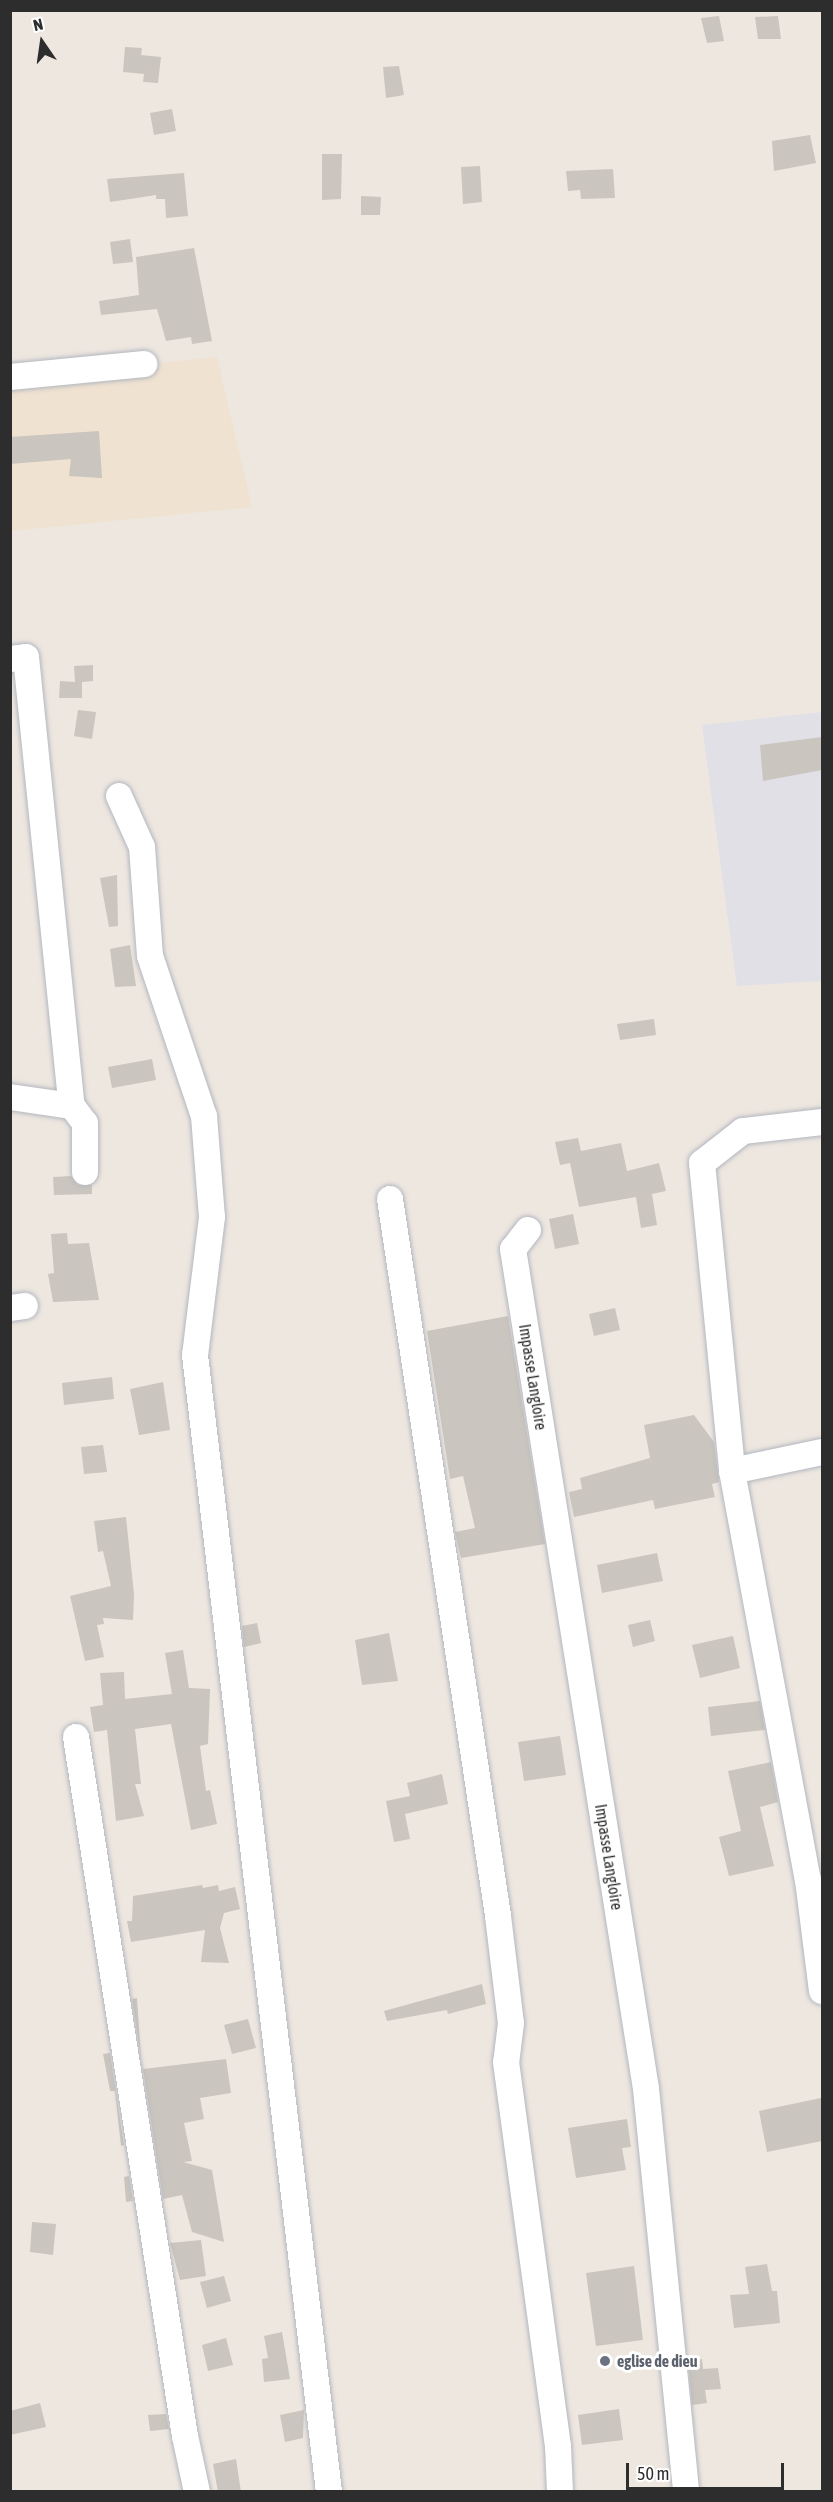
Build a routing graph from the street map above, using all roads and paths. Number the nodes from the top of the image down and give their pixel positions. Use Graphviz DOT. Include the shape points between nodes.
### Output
graph roads {
  1 [pos="144,364"];
  2 [pos="10,377"];
  3 [pos="10,659"];
  4 [pos="119,796"];
  5 [pos="10,1096"];
  6 [pos="72,1106"];
  7 [pos="822,1122"];
  8 [pos="85,1172"];
  9 [pos="390,1199"];
  10 [pos="528,1230"];
  11 [pos="822,1452"];
  12 [pos="732,1471"];
  13 [pos="76,1737"];
  14 [pos="822,1991"];
  15 [pos="197,2492"];
  16 [pos="329,2492"];
  17 [pos="560,2492"];
  18 [pos="686,2492"];
  1 -- 2 [label="street"];
  3 -- 6 [label="street" via="26,657"];
  4 -- 16 [label="street" via="142,847 150,956 204,1116 212,1217 195,1355"];
  5 -- 6 [label="street"];
  6 -- 8 [label="street" via="85,1123"];
  7 -- 12 [label="street" via="743,1131 702,1162"];
  9 -- 17 [label="street" via="498,1916 511,2024 506,2062 558,2446"];
  10 -- 18 [label="street, Impasse Langloire" via="513,1249 646,2090"];
  11 -- 12 [label="street"];
  12 -- 14 [label="street" via="808,1880"];
  13 -- 15 [label="street" via="181,2415"];
}
